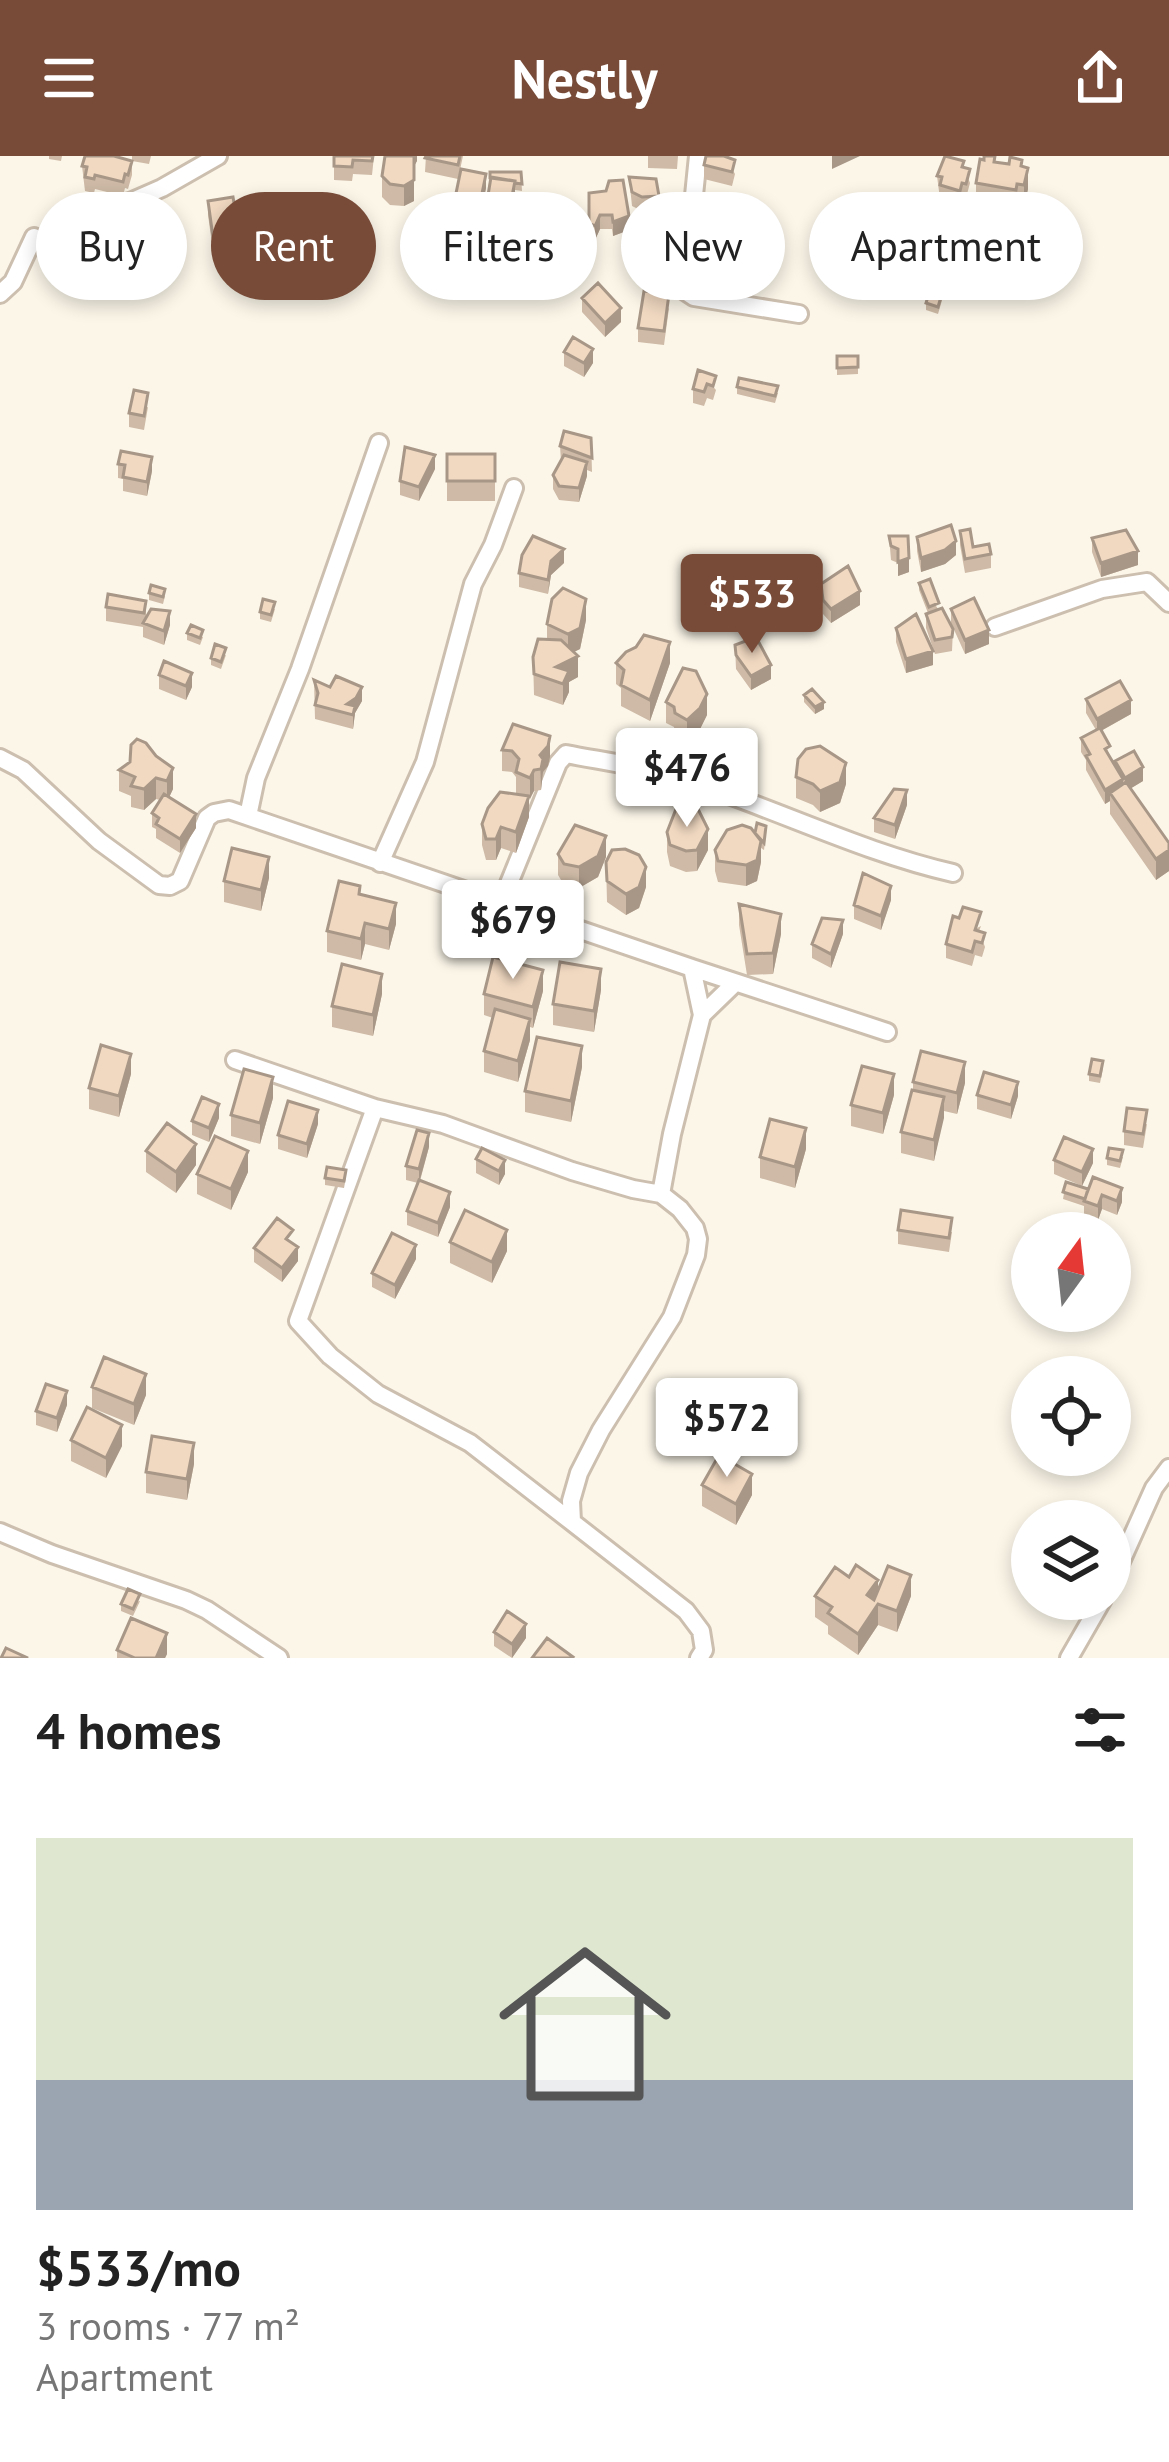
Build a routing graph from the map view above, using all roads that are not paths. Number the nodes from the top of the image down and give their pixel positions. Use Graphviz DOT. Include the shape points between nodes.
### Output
graph roads {
  1 [pos="218,156"];
  2 [pos="698,156"];
  3 [pos="153,192"];
  4 [pos="34,237"];
  5 [pos="0,294"];
  6 [pos="799,314"];
  7 [pos="379,443"];
  8 [pos="514,488"];
  9 [pos="1169,603"];
  10 [pos="995,627"];
  11 [pos="0,758"];
  12 [pos="248,816"];
  13 [pos="380,863"];
  14 [pos="953,873"];
  15 [pos="501,903"];
  16 [pos="692,968"];
  17 [pos="735,982"];
  18 [pos="702,1015"];
  19 [pos="886,1032"];
  20 [pos="235,1060"];
  21 [pos="375,1108"];
  22 [pos="661,1194"];
  23 [pos="1169,1468"];
  24 [pos="572,1522"];
  25 [pos="0,1532"];
  26 [pos="1131,1539"];
  27 [pos="1091,1620"];
  28 [pos="279,1658"];
  29 [pos="699,1658"];
  30 [pos="1069,1658"];
  1 -- 3 [label="street"];
  2 -- 6 [label="street" via="685,291"];
  4 -- 5 [label="street"];
  7 -- 12 [label="street"];
  8 -- 13 [label="street" via="473,584 425,762"];
  9 -- 10 [label="street" via="1147,582 1102,589"];
  11 -- 12 [label="street" via="158,884 180,881 207,818 229,810"];
  12 -- 13 [label="street"];
  13 -- 15 [label="street"];
  14 -- 15 [label="street" via="658,772 566,754"];
  15 -- 16 [label="street"];
  16 -- 17 [label="street"];
  16 -- 18 [label="street"];
  17 -- 18 [label="street"];
  17 -- 19 [label="street"];
  18 -- 22 [label="street"];
  20 -- 21 [label="street"];
  21 -- 22 [label="street"];
  21 -- 24 [label="street" via="298,1321 378,1394 470,1443"];
  22 -- 24 [label="street" via="695,1228 696,1255 671,1317 579,1473"];
  23 -- 26 [label="street"];
  24 -- 29 [label="street" via="686,1611 701,1631"];
  25 -- 28 [label="street" via="186,1600"];
  27 -- 30 [label="street"];
}
